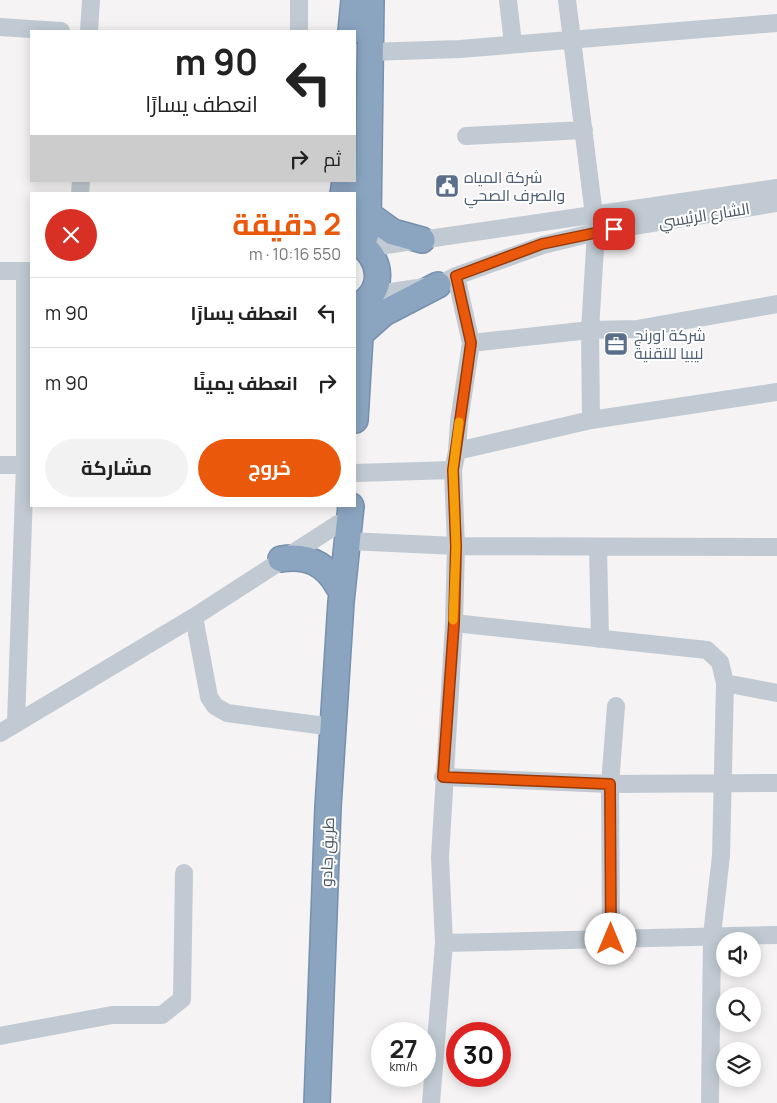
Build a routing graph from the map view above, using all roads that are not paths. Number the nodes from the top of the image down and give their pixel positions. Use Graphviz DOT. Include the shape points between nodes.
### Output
graph roads {
  1 [pos="91,0"];
  2 [pos="299,0"];
  3 [pos="354,0"];
  4 [pos="371,0"];
  5 [pos="508,0"];
  6 [pos="567,0"];
  7 [pos="777,23"];
  8 [pos="0,27"];
  9 [pos="46,30"];
  10 [pos="89,30"];
  11 [pos="300,30"];
  12 [pos="351,30"];
  13 [pos="572,38"];
  14 [pos="513,44"];
  15 [pos="369,52"];
  16 [pos="584,130"];
  17 [pos="466,136"];
  18 [pos="777,188"];
  19 [pos="777,203"];
  20 [pos="368,214"];
  21 [pos="595,223"];
  22 [pos="422,240"];
  23 [pos="361,245"];
  24 [pos="0,271"];
  25 [pos="28,271"];
  26 [pos="447,280"];
  27 [pos="363,302"];
  28 [pos="777,304"];
  29 [pos="590,330"];
  30 [pos="358,336"];
  31 [pos="471,343"];
  32 [pos="356,392"];
  33 [pos="777,392"];
  34 [pos="28,396"];
  35 [pos="591,420"];
  36 [pos="457,451"];
  37 [pos="0,465"];
  38 [pos="28,465"];
  39 [pos="453,470"];
  40 [pos="356,473"];
  41 [pos="345,519"];
  42 [pos="456,546"];
  43 [pos="598,546"];
  44 [pos="777,547"];
  45 [pos="281,560"];
  46 [pos="340,594"];
  47 [pos="194,617"];
  48 [pos="454,623"];
  49 [pos="600,639"];
  50 [pos="725,683"];
  51 [pos="777,694"];
  52 [pos="616,706"];
  53 [pos="16,723"];
  54 [pos="333,727"];
  55 [pos="0,733"];
  56 [pos="443,777"];
  57 [pos="724,783"];
  58 [pos="777,783"];
  59 [pos="610,784"];
  60 [pos="184,873"];
  61 [pos="712,935"];
  62 [pos="777,935"];
  63 [pos="611,939"];
  64 [pos="444,943"];
  65 [pos="0,1036"];
  66 [pos="317,1103"];
  67 [pos="431,1103"];
  68 [pos="710,1103"];
  1 -- 10 [label="street"];
  2 -- 11 [label="street"];
  3 -- 12 [label="highway"];
  4 -- 15 [label="highway"];
  5 -- 14 [label="street"];
  6 -- 13 [label="street"];
  7 -- 13 [label="street"];
  8 -- 9 [label="street"];
  13 -- 14 [label="street"];
  13 -- 16 [label="street"];
  14 -- 15 [label="street"];
  15 -- 20 [label="highway"];
  16 -- 17 [label="street"];
  16 -- 21 [label="street"];
  18 -- 21 [label="street, الشارع الرئيسي"];
  19 -- 21 [label="street, الشارع الرئيسي"];
  20 -- 22 [label="highway" via="393,232"];
  20 -- 23 [label="highway" via="368,227"];
  21 -- 22 [label="street, الشارع الرئيسي"];
  21 -- 26 [label="street, الشارع الرئيسي"];
  21 -- 29 [label="street"];
  22 -- 23 [label="street, الشارع الرئيسي"];
  23 -- 27 [label="highway" via="376,263 378,271 378,280"];
  24 -- 25 [label="street"];
  25 -- 34 [label="street"];
  26 -- 27 [label="street, الشارع الرئيسي"];
  26 -- 30 [label="highway" via="384,313"];
  26 -- 31 [label="street"];
  27 -- 30 [label="highway"];
  28 -- 29 [label="street" via="637,329"];
  29 -- 31 [label="street"];
  29 -- 35 [label="street"];
  30 -- 32 [label="highway"];
  31 -- 36 [label="street"];
  33 -- 35 [label="street"];
  34 -- 38 [label="street"];
  35 -- 36 [label="street"];
  36 -- 39 [label="street"];
  37 -- 38 [label="street"];
  38 -- 53 [label="street"];
  39 -- 40 [label="street"];
  39 -- 42 [label="street"];
  41 -- 42 [label="street"];
  41 -- 45 [label="street"];
  41 -- 46 [label="highway, طريق جادو"];
  42 -- 43 [label="street"];
  42 -- 48 [label="street"];
  43 -- 44 [label="street"];
  43 -- 49 [label="street"];
  45 -- 46 [label="highway" via="294,557 308,559 326,569"];
  45 -- 47 [label="street"];
  46 -- 54 [label="highway, طريق جادو"];
  47 -- 53 [label="street"];
  47 -- 54 [label="street" via="209,697 215,706 227,713"];
  48 -- 49 [label="street"];
  48 -- 56 [label="street"];
  49 -- 50 [label="street" via="708,650 720,662"];
  50 -- 51 [label="street"];
  50 -- 57 [label="street"];
  52 -- 59 [label="street"];
  53 -- 55 [label="street"];
  54 -- 66 [label="highway, طريق جادو"];
  56 -- 59 [label="street"];
  56 -- 64 [label="street" via="440,857"];
  57 -- 58 [label="street"];
  57 -- 59 [label="street"];
  57 -- 61 [label="street"];
  59 -- 63 [label="street"];
  60 -- 65 [label="street" via="182,998 162,1015 112,1015"];
  61 -- 62 [label="street"];
  61 -- 63 [label="street"];
  61 -- 68 [label="street"];
  63 -- 64 [label="street"];
  64 -- 67 [label="street"];
}
